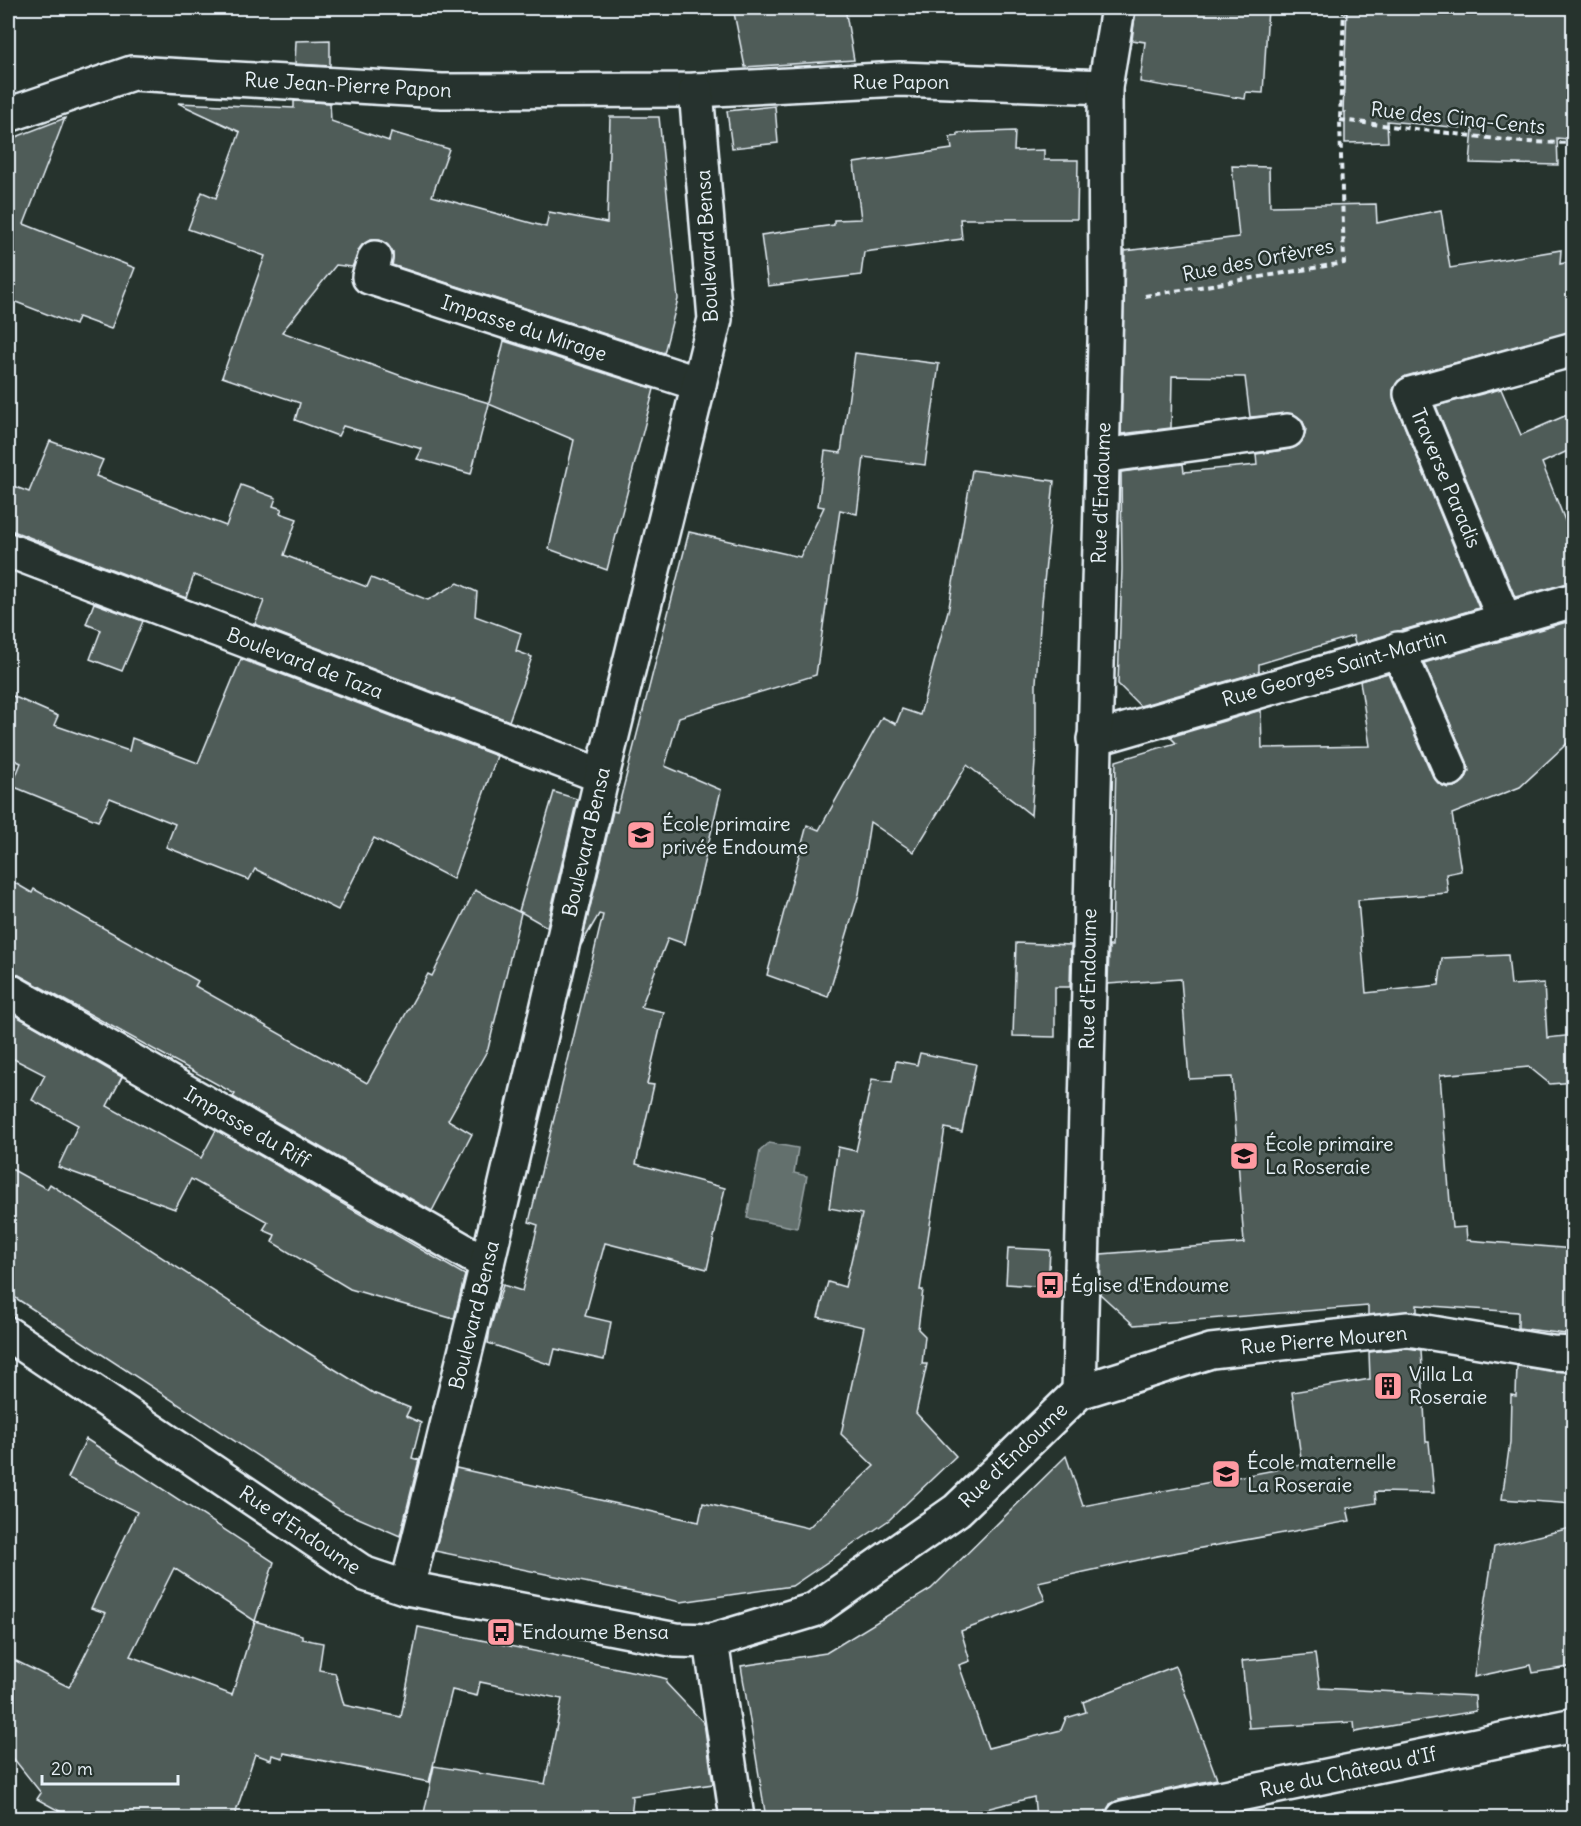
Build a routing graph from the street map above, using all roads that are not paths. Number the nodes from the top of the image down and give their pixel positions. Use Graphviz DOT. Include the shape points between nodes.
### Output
graph roads {
  1 [pos="1118,8"];
  2 [pos="1105,87"];
  3 [pos="696,90"];
  4 [pos="8,115"];
  5 [pos="375,258"];
  6 [pos="1574,350"];
  7 [pos="699,384"];
  8 [pos="1287,430"];
  9 [pos="1102,456"];
  10 [pos="8,550"];
  11 [pos="1574,600"];
  12 [pos="1504,619"];
  13 [pos="1398,649"];
  14 [pos="1094,739"];
  15 [pos="1450,769"];
  16 [pos="602,776"];
  17 [pos="8,990"];
  18 [pos="487,1264"];
  19 [pos="8,1334"];
  20 [pos="1574,1354"];
  21 [pos="1078,1392"];
  22 [pos="406,1588"];
  23 [pos="711,1641"];
  24 [pos="1574,1725"];
  25 [pos="737,1818"];
  26 [pos="1123,1818"];
  1 -- 2 [label="street, Rue d'Endoume"];
  2 -- 3 [label="street, Rue Papon" via="900,80"];
  2 -- 9 [label="street, Rue d'Endoume"];
  3 -- 4 [label="street, Rue Jean-Pierre Papon" via="442,91 132,73"];
  3 -- 7 [label="street, Boulevard Bensa" via="716,319"];
  5 -- 7 [label="street, Impasse du Mirage" via="369,277"];
  6 -- 12 [label="street, Traverse Paradis" via="1411,394"];
  7 -- 16 [label="street, Boulevard Bensa"];
  8 -- 9 [label="street"];
  9 -- 14 [label="street, Rue d'Endoume"];
  10 -- 16 [label="street, Boulevard de Taza"];
  11 -- 12 [label="street, Rue Georges Saint-Martin"];
  12 -- 13 [label="street, Rue Georges Saint-Martin"];
  13 -- 14 [label="street, Rue Georges Saint-Martin"];
  13 -- 15 [label="street"];
  14 -- 21 [label="street, Rue d'Endoume"];
  16 -- 18 [label="street, Boulevard Bensa"];
  17 -- 18 [label="street, Impasse du Riff"];
  18 -- 22 [label="street, Boulevard Bensa"];
  19 -- 22 [label="street, Rue d'Endoume" via="365,1574"];
  20 -- 21 [label="street, Rue Pierre Mouren" via="1408,1329 1211,1351"];
  21 -- 23 [label="street, Rue d'Endoume" via="957,1510 814,1610"];
  22 -- 23 [label="street, Rue d'Endoume" via="675,1641"];
  23 -- 25 [label="street"];
  24 -- 26 [label="street, Rue du Château d'If"];
}
